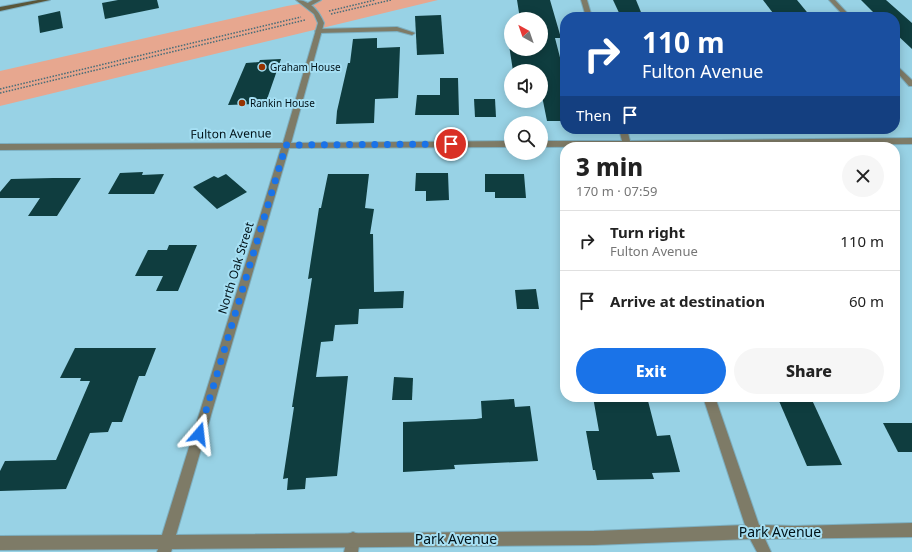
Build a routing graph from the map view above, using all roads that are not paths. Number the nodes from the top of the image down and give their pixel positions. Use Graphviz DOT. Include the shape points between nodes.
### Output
graph roads {
  1 [pos="47,0"];
  2 [pos="318,0"];
  3 [pos="584,0"];
  4 [pos="832,0"];
  5 [pos="304,3"];
  6 [pos="0,10"];
  7 [pos="588,12"];
  8 [pos="843,12"];
  9 [pos="318,31"];
  10 [pos="412,33"];
  11 [pos="900,71"];
  12 [pos="912,84"];
  13 [pos="912,140"];
  14 [pos="798,142"];
  15 [pos="504,144"];
  16 [pos="548,144"];
  17 [pos="560,144"];
  18 [pos="286,145"];
  19 [pos="0,147"];
  20 [pos="711,402"];
  21 [pos="912,530"];
  22 [pos="754,532"];
  23 [pos="0,543"];
  24 [pos="166,546"];
  25 [pos="352,546"];
  26 [pos="764,552"];
  1 -- 6 [label="street"];
  2 -- 5 [label="street"];
  3 -- 7 [label="street"];
  4 -- 8 [label="street"];
  5 -- 9 [label="street, North Oak Street" via="319,15 321,23"];
  9 -- 10 [label="street" via="397,29"];
  9 -- 18 [label="street, North Oak Street"];
  11 -- 12 [label="street"];
  13 -- 14 [label="street"];
  15 -- 18 [label="street, Fulton Avenue"];
  16 -- 17 [label="street"];
  18 -- 19 [label="street, Fulton Avenue"];
  18 -- 24 [label="street, North Oak Street"];
  20 -- 22 [label="street"];
  21 -- 22 [label="street, Park Avenue"];
  22 -- 25 [label="street, Park Avenue"];
  22 -- 26 [label="street"];
  23 -- 24 [label="street, Park Avenue"];
  24 -- 25 [label="street, Park Avenue"];
}
